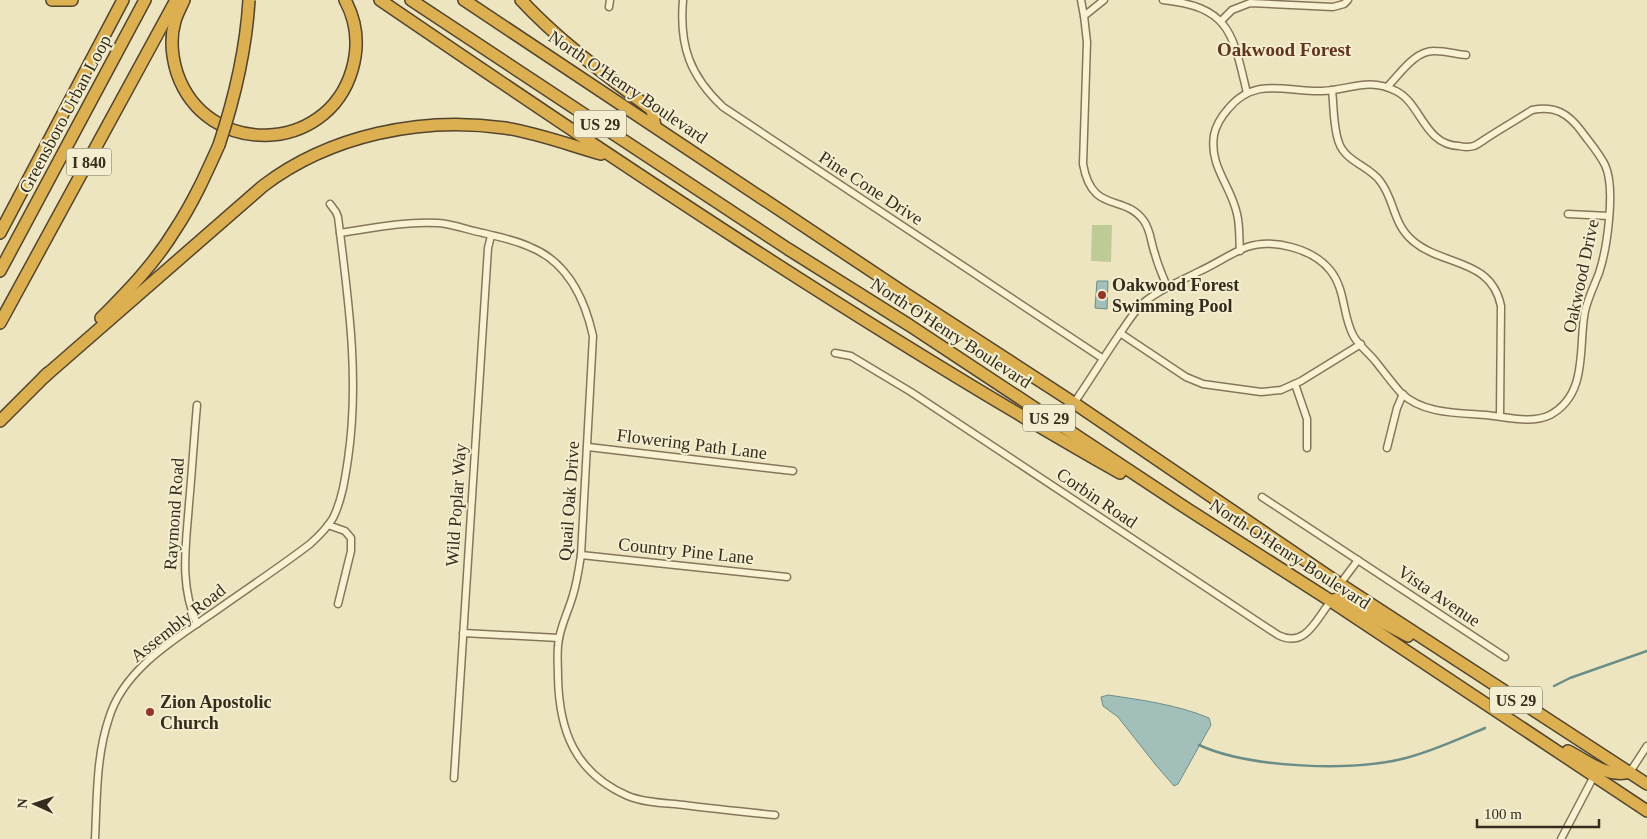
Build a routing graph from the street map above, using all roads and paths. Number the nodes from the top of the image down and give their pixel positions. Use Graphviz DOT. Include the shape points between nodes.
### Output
graph roads {
  1 [pos="52,0"];
  2 [pos="72,0"];
  3 [pos="124,0"];
  4 [pos="145,0"];
  5 [pos="176,0"];
  6 [pos="184,0"];
  7 [pos="249,0"];
  8 [pos="345,0"];
  9 [pos="380,0"];
  10 [pos="411,0"];
  11 [pos="464,0"];
  12 [pos="521,0"];
  13 [pos="683,0"];
  14 [pos="1081,0"];
  15 [pos="1104,0"];
  16 [pos="1163,0"];
  17 [pos="1348,0"];
  18 [pos="1084,16"];
  19 [pos="1220,21"];
  20 [pos="1466,55"];
  21 [pos="1387,88"];
  22 [pos="1332,90"];
  23 [pos="1247,93"];
  24 [pos="654,126"];
  25 [pos="612,158"];
  26 [pos="330,204"];
  27 [pos="1568,214"];
  28 [pos="1609,216"];
  29 [pos="340,232"];
  30 [pos="0,233"];
  31 [pos="492,236"];
  32 [pos="1240,251"];
  33 [pos="0,271"];
  34 [pos="1167,287"];
  35 [pos="0,323"];
  36 [pos="1120,333"];
  37 [pos="1361,344"];
  38 [pos="835,353"];
  39 [pos="1102,358"];
  40 [pos="44,377"];
  41 [pos="1295,384"];
  42 [pos="1403,394"];
  43 [pos="1074,403"];
  44 [pos="197,405"];
  45 [pos="1500,416"];
  46 [pos="0,421"];
  47 [pos="588,447"];
  48 [pos="1307,448"];
  49 [pos="1387,448"];
  50 [pos="793,471"];
  51 [pos="1262,497"];
  52 [pos="1189,510"];
  53 [pos="328,525"];
  54 [pos="582,555"];
  55 [pos="1358,560"];
  56 [pos="786,577"];
  57 [pos="1340,584"];
  58 [pos="1331,601"];
  59 [pos="338,604"];
  60 [pos="197,624"];
  61 [pos="463,633"];
  62 [pos="559,638"];
  63 [pos="1505,657"];
  64 [pos="1460,663"];
  65 [pos="1518,724"];
  66 [pos="1647,746"];
  67 [pos="1630,772"];
  68 [pos="1594,776"];
  69 [pos="454,778"];
  70 [pos="1647,784"];
  71 [pos="1647,811"];
  72 [pos="775,815"];
  73 [pos="95,839"];
  74 [pos="1561,839"];
  1 -- 2 [label="highway"];
  3 -- 30 [label="highway"];
  4 -- 33 [label="highway, Greensboro Urban Loop / I 840"];
  5 -- 35 [label="highway, I 840"];
  6 -- 8 [label="highway" via="175,20 172,43 175,67 184,89 201,110 221,125 266,136 287,133 310,123 330,108 346,87 354,65 356,41 352,16"];
  7 -- 40 [label="highway, bridge" via="239,78 219,145 192,203 175,231 132,286"];
  9 -- 25 [label="highway"];
  10 -- 52 [label="highway, North O'Henry Boulevard / US 29"];
  11 -- 24 [label="highway, North O'Henry Boulevard / US 29"];
  12 -- 24 [label="highway" via="570,47 652,110"];
  13 -- 39 [label="street, Pine Cone Drive" via="683,38 690,62 703,85 724,107"];
  14 -- 18 [label="street"];
  15 -- 18 [label="street"];
  16 -- 19 [label="street" via="1182,2 1210,12"];
  17 -- 19 [label="street" via="1333,7 1250,3 1232,10"];
  18 -- 34 [label="street" via="1083,164 1086,177 1101,198 1129,208 1144,222"];
  19 -- 23 [label="street" via="1235,44"];
  20 -- 21 [label="street" via="1425,52 1415,58"];
  21 -- 22 [label="street, Oakwood Drive" via="1364,84"];
  21 -- 28 [label="street, Oakwood Drive" via="1405,97 1439,140 1458,146 1474,146 1532,110 1548,108 1564,113 1575,122 1606,166"];
  22 -- 23 [label="street, Oakwood Drive" via="1273,88"];
  22 -- 45 [label="street" via="1339,145 1347,156 1380,180 1396,220 1406,234 1426,249 1486,276 1498,293 1501,306"];
  23 -- 32 [label="street" via="1222,115 1214,134 1214,158 1238,214"];
  24 -- 43 [label="highway, North O'Henry Boulevard / US 29"];
  25 -- 40 [label="highway" via="507,128 460,124 411,128 348,142 301,162 263,186"];
  25 -- 52 [label="highway" via="859,318 1108,466"];
  26 -- 29 [label="street, Assembly Road" via="336,212"];
  27 -- 28 [label="street"];
  28 -- 45 [label="street, Oakwood Drive" via="1604,257 1585,313 1574,391 1549,416 1536,419"];
  29 -- 31 [label="street, Quail Oak Drive" via="440,223"];
  29 -- 53 [label="street, Assembly Road" via="352,344 353,413 345,480"];
  31 -- 47 [label="street, Quail Oak Drive" via="531,247 552,260 581,296 593,336"];
  31 -- 61 [label="street, Wild Poplar Way" via="488,248"];
  32 -- 34 [label="street, Oakwood Drive"];
  32 -- 37 [label="street, Oakwood Drive" via="1248,247 1279,245 1319,259 1339,285 1353,336"];
  34 -- 36 [label="street, Oakwood Drive" via="1142,304"];
  36 -- 39 [label="street, Oakwood Drive"];
  36 -- 41 [label="street" via="1186,377 1203,384 1261,392 1281,390"];
  37 -- 41 [label="street"];
  37 -- 42 [label="street, Oakwood Drive"];
  38 -- 58 [label="street, Corbin Road" via="851,356 910,392 1284,638 1295,640 1305,635"];
  39 -- 43 [label="street, Oakwood Drive"];
  40 -- 46 [label="highway"];
  41 -- 48 [label="street" via="1307,419"];
  42 -- 45 [label="street, Oakwood Drive" via="1430,409"];
  42 -- 49 [label="street"];
  43 -- 57 [label="highway, North O'Henry Boulevard / US 29"];
  44 -- 60 [label="street, Raymond Road" via="185,577"];
  47 -- 50 [label="street, Flowering Path Lane"];
  47 -- 54 [label="street, Quail Oak Drive"];
  51 -- 55 [label="street, Vista Avenue"];
  52 -- 58 [label="highway, North O'Henry Boulevard / US 29"];
  53 -- 59 [label="street" via="345,530 352,538"];
  53 -- 60 [label="street, Assembly Road" via="299,553"];
  54 -- 56 [label="street, Country Pine Lane"];
  54 -- 62 [label="street, Quail Oak Drive" via="573,597"];
  55 -- 57 [label="street"];
  55 -- 63 [label="street, Vista Avenue"];
  57 -- 64 [label="highway, North O'Henry Boulevard / US 29"];
  58 -- 64 [label="highway" via="1339,598 1348,600 1389,626"];
  58 -- 65 [label="highway, North O'Henry Boulevard / US 29"];
  60 -- 73 [label="street, Assembly Road" via="140,669 114,706 102,746"];
  61 -- 62 [label="street"];
  61 -- 69 [label="street, Wild Poplar Way"];
  62 -- 72 [label="street, Quail Oak Drive" via="558,689 564,728 574,752 608,784 629,796 652,802"];
  64 -- 67 [label="highway, North O'Henry Boulevard / US 29"];
  65 -- 67 [label="highway" via="1610,773 1622,775"];
  65 -- 68 [label="highway, North O'Henry Boulevard / US 29"];
  66 -- 67 [label="street"];
  67 -- 70 [label="highway, North O'Henry Boulevard / US 29"];
  68 -- 71 [label="highway, North O'Henry Boulevard / US 29"];
  68 -- 74 [label="street"];
}
